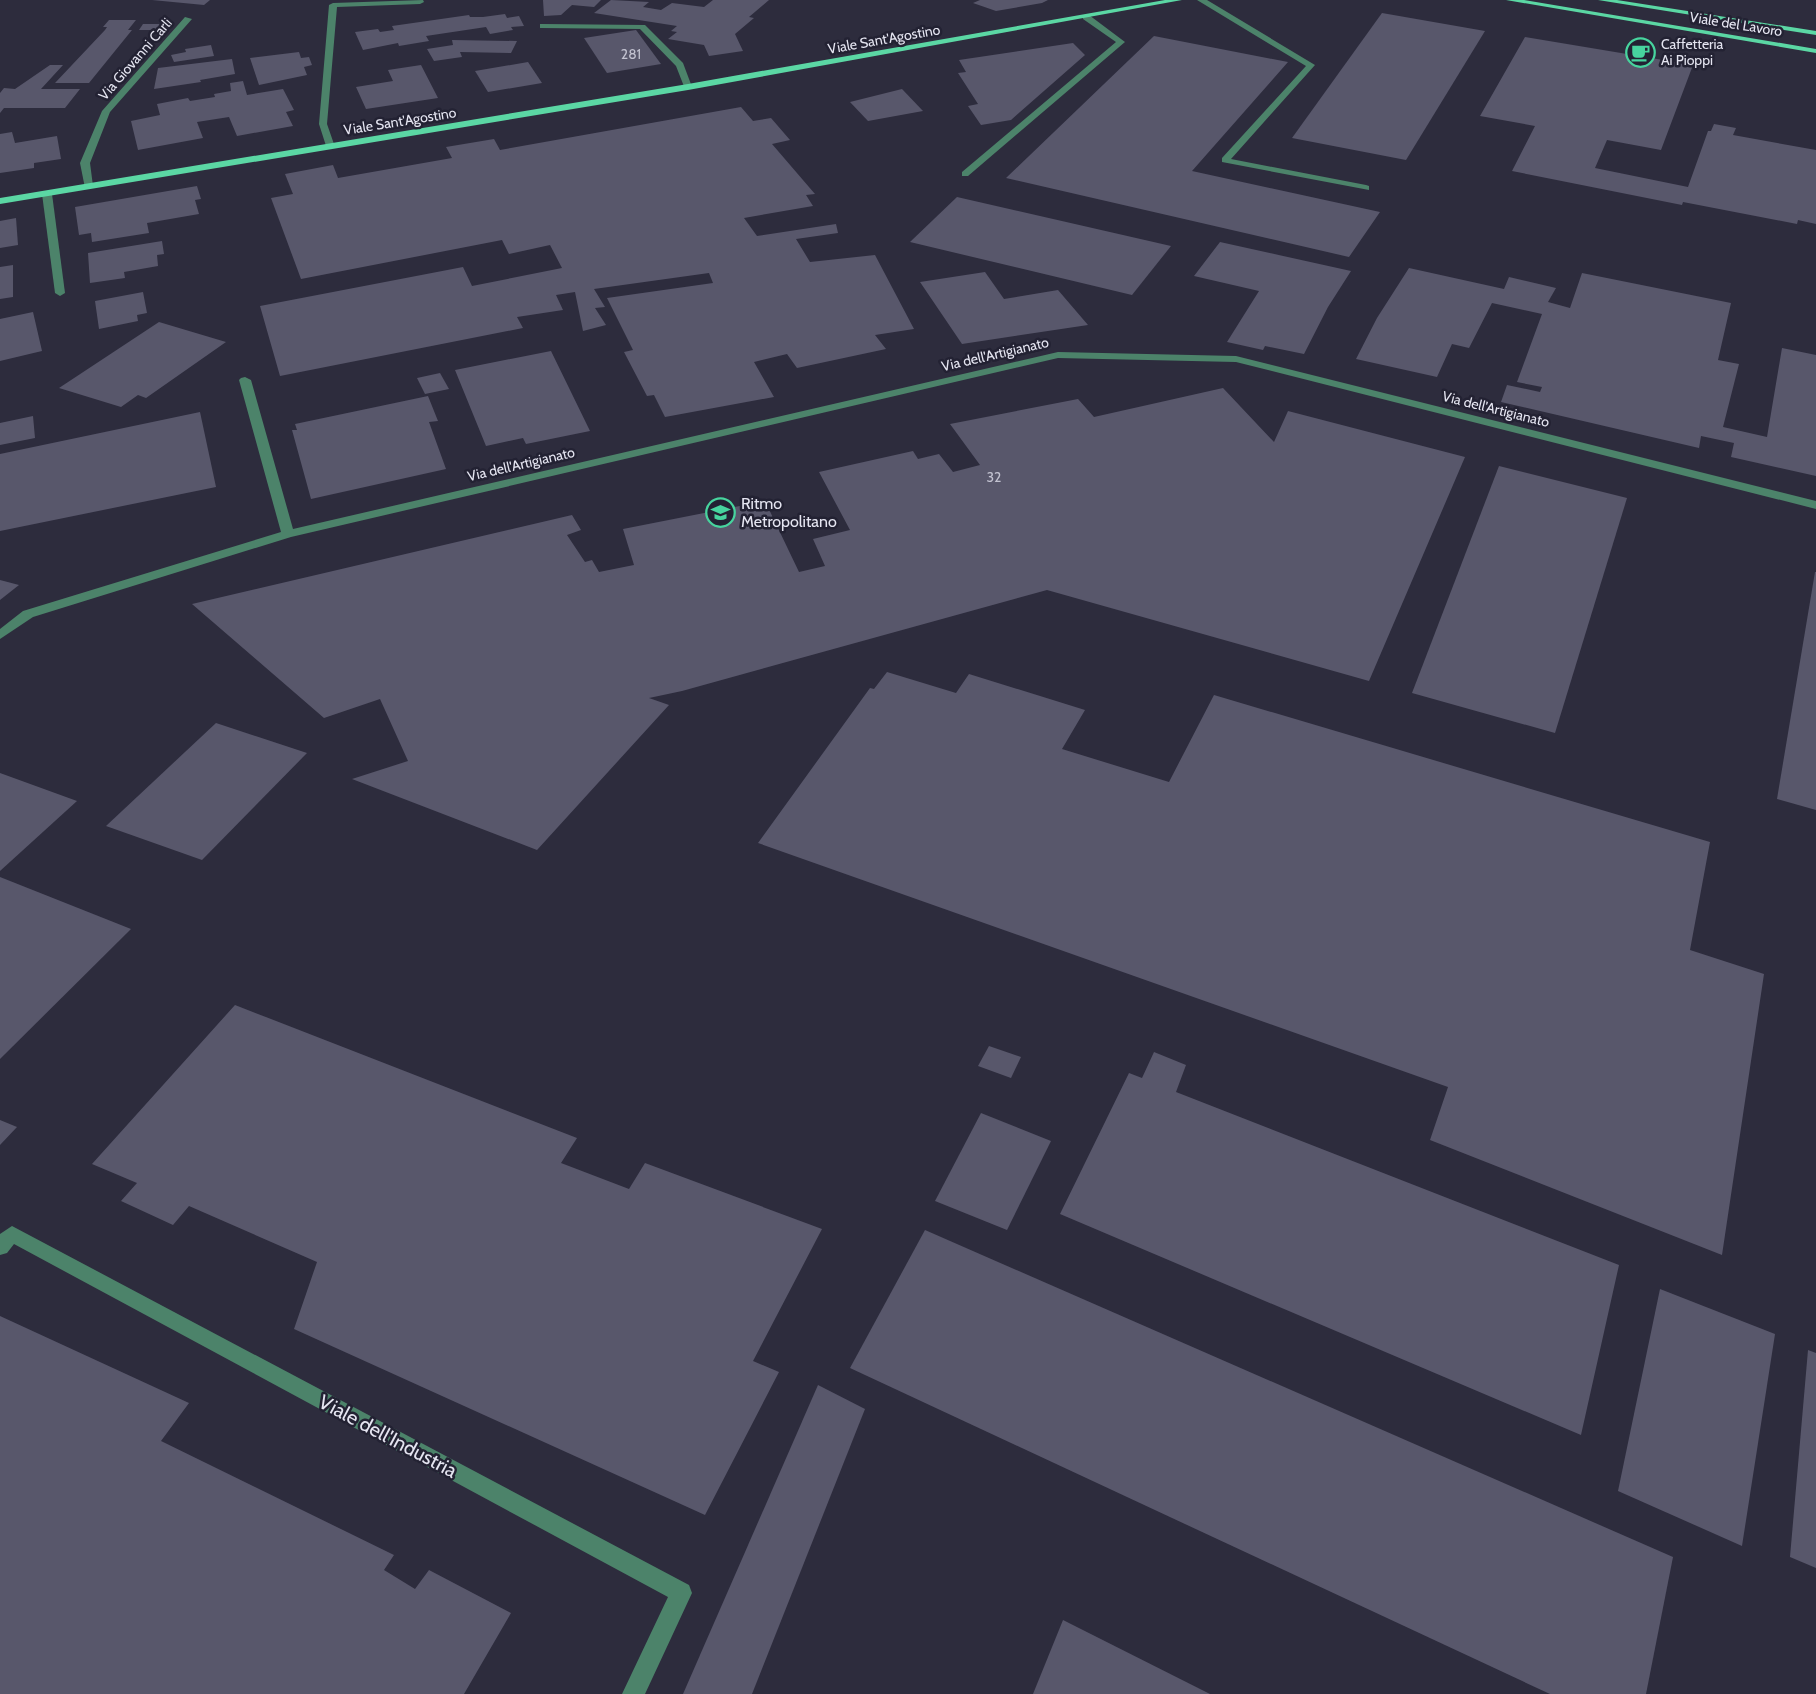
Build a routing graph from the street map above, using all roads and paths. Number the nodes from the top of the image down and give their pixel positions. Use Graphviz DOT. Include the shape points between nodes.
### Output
graph roads {
  1 [pos="1178,0"];
  2 [pos="1201,0"];
  3 [pos="1510,0"];
  4 [pos="1602,0"];
  5 [pos="420,2"];
  6 [pos="1086,17"];
  7 [pos="188,19"];
  8 [pos="543,26"];
  9 [pos="1816,33"];
  10 [pos="1816,51"];
  11 [pos="688,87"];
  12 [pos="330,147"];
  13 [pos="965,174"];
  14 [pos="88,186"];
  15 [pos="1366,188"];
  16 [pos="47,194"];
  17 [pos="0,201"];
  18 [pos="60,293"];
  19 [pos="245,380"];
  20 [pos="1816,505"];
  21 [pos="288,534"];
  22 [pos="0,635"];
  23 [pos="0,1247"];
  24 [pos="633,1694"];
  1 -- 6 [label="main road, Viale Sant'Agostino"];
  2 -- 15 [label="street" via="1311,65 1226,160"];
  3 -- 10 [label="main road, Viale del Lavoro"];
  4 -- 9 [label="main road, Viale del Lavoro"];
  5 -- 12 [label="street, Viale Sant'Agostino" via="333,5 322,124"];
  6 -- 11 [label="main road, Viale Sant'Agostino"];
  6 -- 13 [label="street" via="1121,42"];
  7 -- 14 [label="street, Via Giovanni Carli" via="106,111 85,162"];
  8 -- 11 [label="street" via="642,27 680,65"];
  11 -- 12 [label="main road, Viale Sant'Agostino"];
  12 -- 14 [label="main road, Viale Sant'Agostino"];
  14 -- 16 [label="main road, Viale Sant'Agostino"];
  16 -- 17 [label="main road, Viale Sant'Agostino"];
  16 -- 18 [label="street"];
  19 -- 21 [label="street"];
  20 -- 21 [label="street, Via dell'Artigianato" via="1236,359 1058,355"];
  21 -- 22 [label="street, Via dell'Artigianato" via="28,614"];
  23 -- 24 [label="street, Viale dell'Industria" via="12,1234 681,1593"];
}
